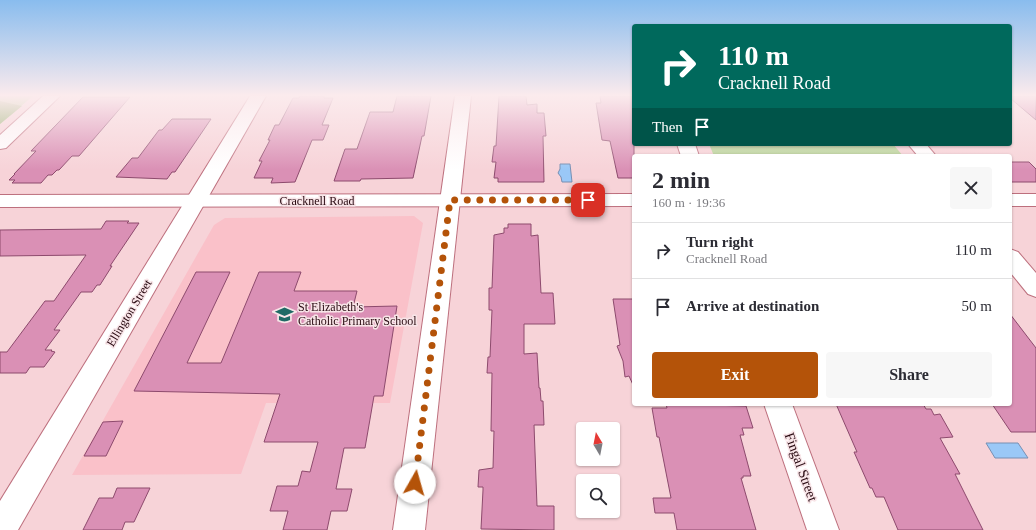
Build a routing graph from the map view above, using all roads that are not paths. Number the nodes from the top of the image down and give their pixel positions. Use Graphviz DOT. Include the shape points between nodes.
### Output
graph roads {
  1 [pos="25,121"];
  2 [pos="243,121"];
  3 [pos="460,121"];
  4 [pos="0,144"];
  5 [pos="919,146"];
  6 [pos="925,154"];
  7 [pos="450,200"];
  8 [pos="632,200"];
  9 [pos="1012,200"];
  10 [pos="1036,200"];
  11 [pos="0,201"];
  12 [pos="196,201"];
  13 [pos="1012,258"];
  14 [pos="1036,288"];
  15 [pos="779,406"];
  16 [pos="0,530"];
  17 [pos="409,530"];
  18 [pos="823,530"];
  1 -- 4 [label="street"];
  2 -- 12 [label="street, Ellington Street"];
  3 -- 7 [label="street"];
  5 -- 6 [label="street"];
  7 -- 8 [label="street, Cracknell Road"];
  7 -- 12 [label="street, Cracknell Road"];
  7 -- 17 [label="street"];
  9 -- 10 [label="street"];
  11 -- 12 [label="street, Cracknell Road"];
  12 -- 16 [label="street, Ellington Street"];
  13 -- 14 [label="street"];
  15 -- 18 [label="street, Fingal Street"];
}
